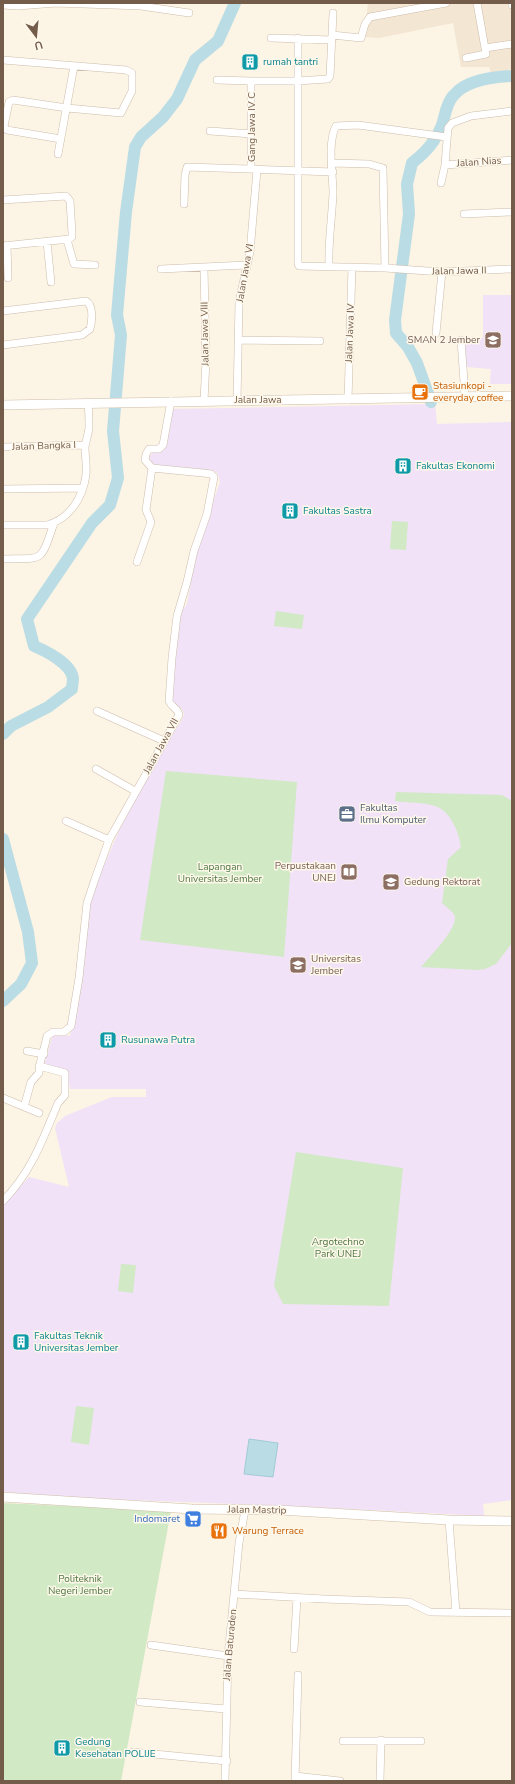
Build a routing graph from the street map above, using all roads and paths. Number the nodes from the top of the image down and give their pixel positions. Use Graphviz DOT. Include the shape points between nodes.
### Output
graph roads {
  1 [pos="446,3"];
  2 [pos="477,3"];
  3 [pos="141,4"];
  4 [pos="3,5"];
  5 [pos="189,13"];
  6 [pos="333,13"];
  7 [pos="332,37"];
  8 [pos="271,38"];
  9 [pos="298,38"];
  10 [pos="512,44"];
  11 [pos="485,48"];
  12 [pos="466,58"];
  13 [pos="3,60"];
  14 [pos="74,66"];
  15 [pos="216,80"];
  16 [pos="252,81"];
  17 [pos="297,81"];
  18 [pos="67,108"];
  19 [pos="512,111"];
  20 [pos="210,131"];
  21 [pos="252,134"];
  22 [pos="444,136"];
  23 [pos="61,139"];
  24 [pos="58,154"];
  25 [pos="512,160"];
  26 [pos="332,163"];
  27 [pos="445,165"];
  28 [pos="254,170"];
  29 [pos="297,171"];
  30 [pos="333,172"];
  31 [pos="441,183"];
  32 [pos="3,200"];
  33 [pos="184,204"];
  34 [pos="512,212"];
  35 [pos="464,214"];
  36 [pos="67,240"];
  37 [pos="47,242"];
  38 [pos="5,246"];
  39 [pos="95,265"];
  40 [pos="246,265"];
  41 [pos="329,267"];
  42 [pos="352,267"];
  43 [pos="204,268"];
  44 [pos="385,268"];
  45 [pos="161,269"];
  46 [pos="512,269"];
  47 [pos="442,272"];
  48 [pos="8,278"];
  49 [pos="51,282"];
  50 [pos="3,311"];
  51 [pos="436,333"];
  52 [pos="239,340"];
  53 [pos="461,340"];
  54 [pos="320,341"];
  55 [pos="3,345"];
  56 [pos="466,396"];
  57 [pos="512,396"];
  58 [pos="237,400"];
  59 [pos="348,400"];
  60 [pos="171,401"];
  61 [pos="204,401"];
  62 [pos="92,403"];
  63 [pos="3,405"];
  64 [pos="85,445"];
  65 [pos="3,447"];
  66 [pos="152,468"];
  67 [pos="83,488"];
  68 [pos="3,489"];
  69 [pos="54,523"];
  70 [pos="3,525"];
  71 [pos="3,560"];
  72 [pos="137,562"];
  73 [pos="97,711"];
  74 [pos="164,741"];
  75 [pos="96,769"];
  76 [pos="135,791"];
  77 [pos="66,821"];
  78 [pos="109,840"];
  79 [pos="27,1051"];
  80 [pos="44,1054"];
  81 [pos="39,1066"];
  82 [pos="3,1098"];
  83 [pos="24,1107"];
  84 [pos="39,1113"];
  85 [pos="3,1201"];
  86 [pos="3,1497"];
  87 [pos="245,1510"];
  88 [pos="449,1520"];
  89 [pos="512,1521"];
  90 [pos="234,1594"];
  91 [pos="297,1598"];
  92 [pos="456,1612"];
  93 [pos="512,1614"];
  94 [pos="151,1645"];
  95 [pos="294,1649"];
  96 [pos="228,1656"];
  97 [pos="298,1675"];
  98 [pos="140,1702"];
  99 [pos="226,1709"];
  100 [pos="381,1740"];
  101 [pos="343,1741"];
  102 [pos="421,1741"];
  103 [pos="133,1752"];
  104 [pos="226,1761"];
  105 [pos="295,1779"];
  106 [pos="225,1781"];
  107 [pos="340,1781"];
  108 [pos="380,1781"];
  1 -- 7 [label="street" via="370,17 361,38"];
  2 -- 11 [label="street"];
  3 -- 4 [label="street"];
  3 -- 5 [label="street"];
  6 -- 7 [label="street"];
  7 -- 9 [label="street"];
  7 -- 17 [label="street, Gang Jawa IV C" via="329,78"];
  8 -- 9 [label="street"];
  9 -- 17 [label="street"];
  10 -- 11 [label="street"];
  11 -- 12 [label="street" via="485,55"];
  13 -- 14 [label="street"];
  14 -- 18 [label="street"];
  14 -- 18 [label="street" via="130,71 133,76 132,91 121,113"];
  15 -- 16 [label="street"];
  16 -- 17 [label="street, Gang Jawa IV C"];
  16 -- 21 [label="street, Gang Jawa IV C"];
  17 -- 29 [label="street"];
  18 -- 23 [label="street"];
  18 -- 23 [label="street" via="11,100 4,126 6,130"];
  19 -- 22 [label="street" via="459,120 448,128"];
  20 -- 21 [label="street"];
  21 -- 28 [label="street, Gang Jawa IV C"];
  22 -- 26 [label="street" via="358,125 337,125 333,133"];
  22 -- 27 [label="street, Jalan Nias"];
  23 -- 24 [label="street"];
  25 -- 27 [label="street, Jalan Nias"];
  26 -- 30 [label="street"];
  26 -- 44 [label="street" via="370,164 383,168"];
  27 -- 31 [label="street, Jalan Nias"];
  28 -- 29 [label="street"];
  28 -- 33 [label="street" via="186,168"];
  28 -- 40 [label="street, Jalan Jawa VI" via="250,252"];
  29 -- 30 [label="street"];
  29 -- 41 [label="street, Jalan Jawa II" via="296,262 299,266"];
  30 -- 41 [label="street"];
  32 -- 36 [label="street" via="63,195 68,197 72,237"];
  34 -- 35 [label="street"];
  36 -- 37 [label="street"];
  36 -- 39 [label="street" via="74,264"];
  37 -- 38 [label="street"];
  37 -- 49 [label="street"];
  38 -- 48 [label="street"];
  40 -- 43 [label="street"];
  40 -- 52 [label="street, Jalan Jawa VI" via="239,302"];
  41 -- 42 [label="street, Jalan Jawa II"];
  42 -- 44 [label="street, Jalan Jawa II"];
  42 -- 59 [label="street, Jalan Jawa IV"];
  43 -- 45 [label="street"];
  43 -- 61 [label="street, Jalan Jawa VIII"];
  44 -- 47 [label="street, Jalan Jawa II"];
  46 -- 47 [label="street, Jalan Jawa II"];
  47 -- 51 [label="street"];
  50 -- 55 [label="street" via="88,301 92,316 88,331 82,335"];
  52 -- 54 [label="street"];
  52 -- 58 [label="street, Jalan Jawa VI"];
  53 -- 56 [label="street"];
  56 -- 57 [label="main road, Jalan Jawa"];
  56 -- 59 [label="main road, Jalan Jawa"];
  58 -- 59 [label="main road, Jalan Jawa"];
  58 -- 61 [label="main road, Jalan Jawa"];
  60 -- 61 [label="main road, Jalan Jawa"];
  60 -- 62 [label="main road, Jalan Jawa"];
  60 -- 66 [label="street" via="163,445 159,449 149,449 146,454 145,460"];
  62 -- 63 [label="main road, Jalan Jawa"];
  62 -- 64 [label="street, Jalan Bangka I"];
  64 -- 65 [label="street, Jalan Bangka I"];
  64 -- 67 [label="street, Jalan Bangka I" via="86,473"];
  66 -- 72 [label="street" via="146,510 151,522"];
  66 -- 74 [label="street, Jalan Jawa VII" via="211,474 214,477 177,616 169,701 177,710 178,716"];
  67 -- 68 [label="street"];
  67 -- 69 [label="street, Jalan Bangka I" via="77,503 66,516"];
  69 -- 70 [label="street"];
  69 -- 71 [label="street" via="39,557 28,560"];
  73 -- 74 [label="street"];
  74 -- 76 [label="street, Jalan Jawa VII"];
  75 -- 76 [label="street"];
  76 -- 78 [label="street, Jalan Jawa VII"];
  77 -- 78 [label="street"];
  78 -- 80 [label="street, Jalan Jawa VII" via="87,903 79,978 70,1026 64,1032 48,1034"];
  79 -- 80 [label="street"];
  80 -- 81 [label="street, Jalan Jawa VII"];
  81 -- 83 [label="street, Jalan Jawa VII" via="39,1074 31,1082"];
  81 -- 85 [label="street" via="65,1073 65,1095 58,1103 28,1171"];
  82 -- 83 [label="street"];
  83 -- 84 [label="street"];
  86 -- 87 [label="main road, Jalan Mastrip"];
  87 -- 88 [label="main road, Jalan Mastrip"];
  87 -- 90 [label="street, Jalan Baturaden"];
  88 -- 89 [label="main road, Jalan Mastrip"];
  88 -- 92 [label="street"];
  90 -- 91 [label="street"];
  90 -- 96 [label="street, Jalan Baturaden"];
  91 -- 92 [label="street" via="409,1602 430,1612"];
  91 -- 95 [label="street"];
  92 -- 93 [label="street"];
  94 -- 96 [label="street"];
  96 -- 99 [label="street, Jalan Baturaden"];
  97 -- 105 [label="street"];
  98 -- 99 [label="street"];
  99 -- 104 [label="street, Jalan Baturaden"];
  100 -- 101 [label="street"];
  100 -- 102 [label="street"];
  100 -- 108 [label="street"];
  103 -- 104 [label="street"];
  104 -- 106 [label="street, Jalan Baturaden"];
  105 -- 107 [label="street"];
}
